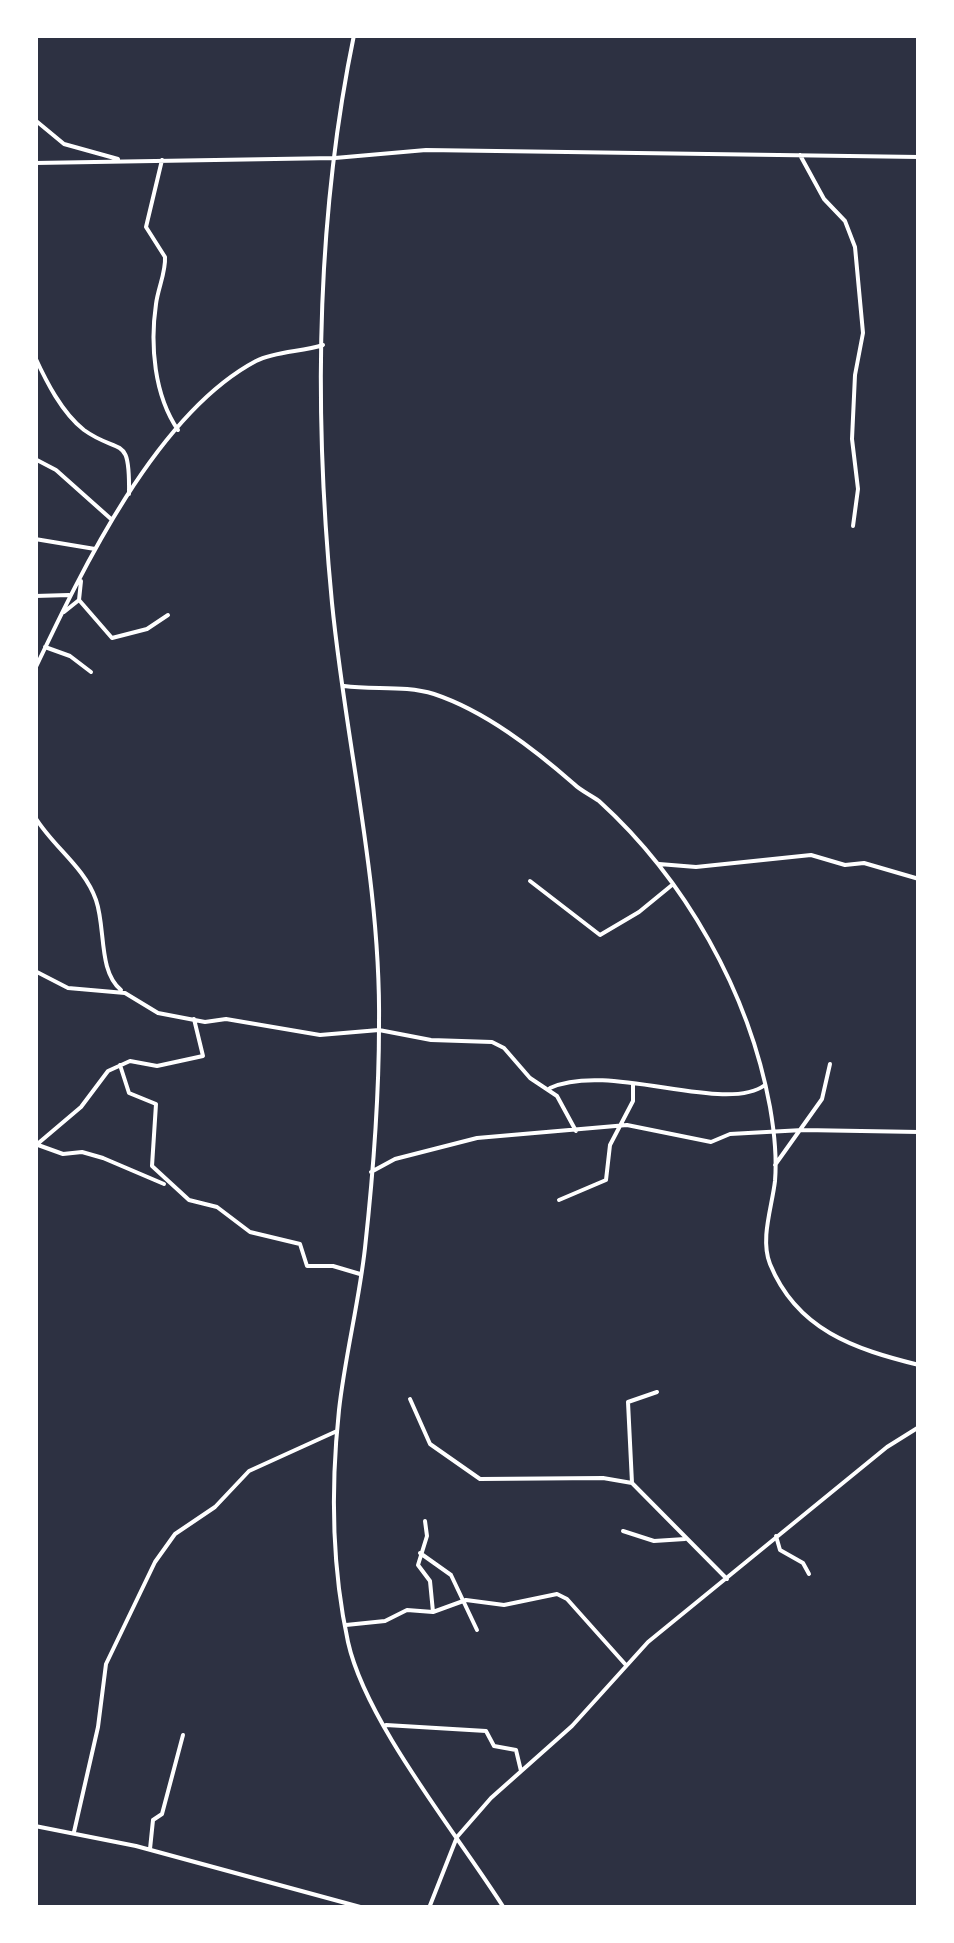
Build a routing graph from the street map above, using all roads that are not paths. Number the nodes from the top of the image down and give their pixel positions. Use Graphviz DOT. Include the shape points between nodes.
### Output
graph roads {
  1 [pos="354,35"];
  2 [pos="35,120"];
  3 [pos="799,154"];
  4 [pos="919,157"];
  5 [pos="335,158"];
  6 [pos="123,160"];
  7 [pos="162,160"];
  8 [pos="35,163"];
  9 [pos="323,345"];
  10 [pos="35,357"];
  11 [pos="178,430"];
  12 [pos="35,459"];
  13 [pos="129,494"];
  14 [pos="111,519"];
  15 [pos="853,526"];
  16 [pos="35,540"];
  17 [pos="95,549"];
  18 [pos="82,576"];
  19 [pos="35,596"];
  20 [pos="69,596"];
  21 [pos="79,600"];
  22 [pos="168,615"];
  23 [pos="61,616"];
  24 [pos="45,648"];
  25 [pos="35,669"];
  26 [pos="92,672"];
  27 [pos="344,686"];
  28 [pos="35,817"];
  29 [pos="656,864"];
  30 [pos="919,879"];
  31 [pos="530,881"];
  32 [pos="672,886"];
  33 [pos="35,971"];
  34 [pos="125,993"];
  35 [pos="194,1018"];
  36 [pos="380,1030"];
  37 [pos="830,1064"];
  38 [pos="120,1065"];
  39 [pos="633,1084"];
  40 [pos="766,1085"];
  41 [pos="550,1088"];
  42 [pos="619,1128"];
  43 [pos="576,1130"];
  44 [pos="803,1130"];
  45 [pos="770,1132"];
  46 [pos="919,1132"];
  47 [pos="36,1146"];
  48 [pos="775,1166"];
  49 [pos="372,1172"];
  50 [pos="170,1187"];
  51 [pos="560,1200"];
  52 [pos="360,1274"];
  53 [pos="919,1365"];
  54 [pos="657,1392"];
  55 [pos="410,1399"];
  56 [pos="919,1427"];
  57 [pos="337,1430"];
  58 [pos="632,1483"];
  59 [pos="425,1521"];
  60 [pos="623,1532"];
  61 [pos="776,1536"];
  62 [pos="686,1538"];
  63 [pos="420,1553"];
  64 [pos="809,1574"];
  65 [pos="727,1579"];
  66 [pos="466,1600"];
  67 [pos="432,1612"];
  68 [pos="346,1625"];
  69 [pos="477,1630"];
  70 [pos="626,1665"];
  71 [pos="386,1725"];
  72 [pos="182,1735"];
  73 [pos="521,1771"];
  74 [pos="35,1826"];
  75 [pos="74,1832"];
  76 [pos="457,1837"];
  77 [pos="150,1849"];
  78 [pos="364,1908"];
  79 [pos="429,1908"];
  80 [pos="504,1908"];
  1 -- 5 [label="street"];
  2 -- 6 [label="street" via="64,144"];
  3 -- 4 [label="street"];
  3 -- 5 [label="street" via="426,150"];
  3 -- 15 [label="street" via="855,247 863,333 855,375"];
  5 -- 7 [label="street"];
  5 -- 9 [label="street"];
  6 -- 7 [label="street"];
  6 -- 8 [label="street"];
  7 -- 11 [label="street" via="146,227 164,256 155,364"];
  9 -- 11 [label="street" via="250,364"];
  9 -- 27 [label="street" via="329,549"];
  10 -- 13 [label="street" via="42,377 78,423 112,440 126,456"];
  11 -- 13 [label="street"];
  12 -- 14 [label="street"];
  13 -- 14 [label="street"];
  14 -- 17 [label="street"];
  16 -- 17 [label="street"];
  17 -- 18 [label="street"];
  18 -- 20 [label="street"];
  18 -- 21 [label="street"];
  19 -- 20 [label="street"];
  20 -- 23 [label="street"];
  21 -- 22 [label="street" via="112,638"];
  21 -- 23 [label="street"];
  23 -- 24 [label="street"];
  24 -- 25 [label="street"];
  24 -- 26 [label="street"];
  27 -- 29 [label="street" via="426,692 464,708 594,797"];
  27 -- 36 [label="street" via="377,933"];
  28 -- 34 [label="street" via="89,884 106,972"];
  29 -- 30 [label="street" via="696,867 811,855"];
  29 -- 32 [label="street"];
  31 -- 32 [label="street" via="600,934"];
  32 -- 40 [label="street" via="729,976"];
  33 -- 34 [label="street" via="68,988"];
  34 -- 35 [label="street" via="158,1013"];
  35 -- 36 [label="street" via="320,1035"];
  35 -- 38 [label="street" via="200,1058"];
  36 -- 41 [label="street" via="500,1045 530,1078"];
  36 -- 49 [label="street"];
  37 -- 44 [label="street" via="822,1099"];
  38 -- 47 [label="street" via="99,1078 80,1107"];
  38 -- 50 [label="street" via="129,1093 156,1104 152,1166"];
  39 -- 40 [label="street" via="720,1094"];
  39 -- 41 [label="street" via="598,1077"];
  39 -- 42 [label="street" via="633,1102"];
  40 -- 45 [label="street"];
  41 -- 43 [label="street"];
  42 -- 43 [label="street"];
  42 -- 45 [label="street" via="636,1125 700,1141"];
  42 -- 51 [label="street" via="606,1180"];
  43 -- 49 [label="street" via="477,1138 395,1159"];
  44 -- 45 [label="street"];
  44 -- 46 [label="street"];
  44 -- 48 [label="street"];
  45 -- 48 [label="street"];
  47 -- 50 [label="street" via="104,1158"];
  48 -- 53 [label="street" via="768,1260 798,1312 840,1340"];
  49 -- 52 [label="street"];
  50 -- 52 [label="street" via="217,1206 250,1232 300,1244 308,1266"];
  52 -- 57 [label="street"];
  54 -- 58 [label="street" via="628,1402"];
  55 -- 58 [label="street" via="430,1444 480,1479"];
  56 -- 61 [label="street"];
  57 -- 68 [label="street" via="334,1500"];
  57 -- 75 [label="street" via="249,1471 215,1507 176,1534 154,1562 106,1664"];
  58 -- 62 [label="street"];
  59 -- 63 [label="street"];
  60 -- 62 [label="street" via="654,1541"];
  61 -- 64 [label="street" via="780,1550"];
  61 -- 65 [label="street"];
  62 -- 65 [label="street"];
  63 -- 66 [label="street" via="451,1575"];
  63 -- 67 [label="street"];
  65 -- 70 [label="street"];
  66 -- 67 [label="street"];
  66 -- 69 [label="street"];
  66 -- 70 [label="street" via="504,1605 562,1596"];
  67 -- 68 [label="street" via="407,1610 386,1621"];
  68 -- 71 [label="street" via="352,1658"];
  70 -- 73 [label="street"];
  71 -- 73 [label="street" via="486,1730 494,1746 516,1750"];
  71 -- 76 [label="street"];
  72 -- 77 [label="street"];
  73 -- 76 [label="street"];
  74 -- 75 [label="street"];
  75 -- 77 [label="street"];
  76 -- 79 [label="street"];
  76 -- 80 [label="street"];
  77 -- 78 [label="street"];
}
